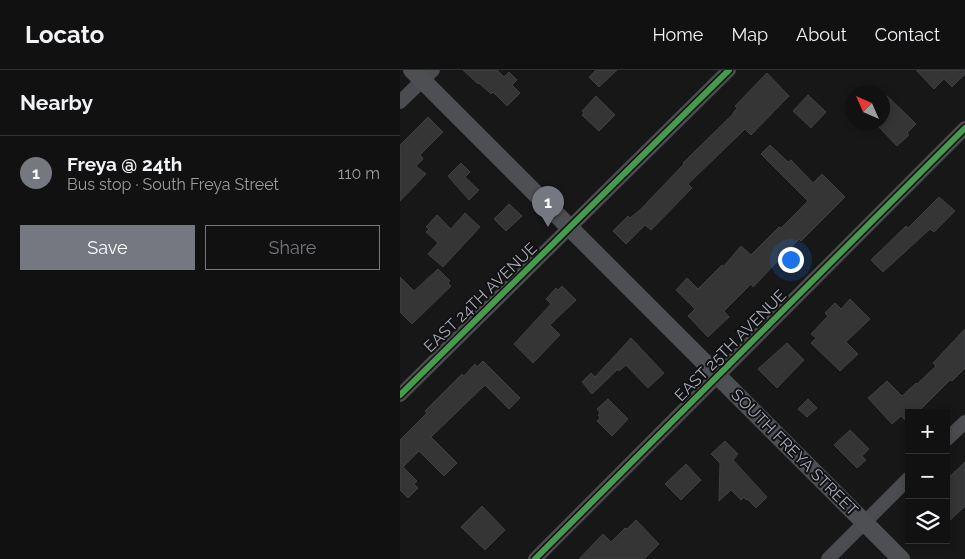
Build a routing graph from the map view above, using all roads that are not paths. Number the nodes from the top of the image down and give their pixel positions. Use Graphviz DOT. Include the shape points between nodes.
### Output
graph roads {
  1 [pos="728,70"];
  2 [pos="423,73"];
  3 [pos="400,102"];
  4 [pos="965,128"];
  5 [pos="570,228"];
  6 [pos="718,376"];
  7 [pos="400,395"];
  8 [pos="965,422"];
  9 [pos="950,436"];
  10 [pos="905,482"];
  11 [pos="865,522"];
  12 [pos="535,559"];
  13 [pos="828,559"];
  14 [pos="901,559"];
  1 -- 5 [label="street, EAST 24TH AVENUE"];
  2 -- 3 [label="street"];
  2 -- 5 [label="main road, SOUTH FREYA STREET"];
  4 -- 6 [label="street, EAST 25TH AVENUE"];
  5 -- 6 [label="main road, SOUTH FREYA STREET"];
  5 -- 7 [label="street, EAST 24TH AVENUE"];
  6 -- 11 [label="main road, SOUTH FREYA STREET"];
  6 -- 12 [label="street, EAST 25TH AVENUE"];
  8 -- 9 [label="street"];
  10 -- 11 [label="street"];
  11 -- 13 [label="street"];
  11 -- 14 [label="main road, SOUTH FREYA STREET"];
}
